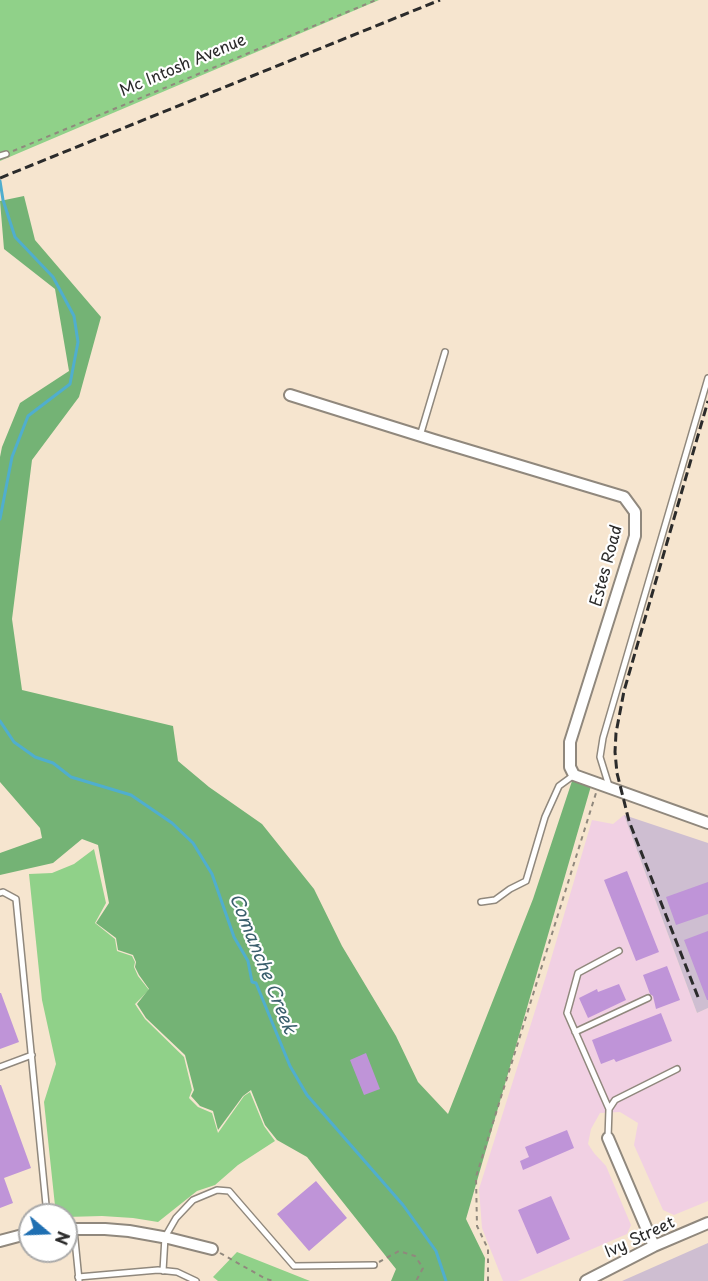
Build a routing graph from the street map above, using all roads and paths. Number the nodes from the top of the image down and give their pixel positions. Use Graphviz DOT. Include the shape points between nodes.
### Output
graph roads {
  1 [pos="376,0"];
  2 [pos="3,155"];
  3 [pos="445,352"];
  4 [pos="708,378"];
  5 [pos="290,395"];
  6 [pos="420,436"];
  7 [pos="574,775"];
  8 [pos="598,784"];
  9 [pos="610,789"];
  10 [pos="708,823"];
  11 [pos="0,893"];
  12 [pos="481,902"];
  13 [pos="619,951"];
  14 [pos="648,998"];
  15 [pos="575,1032"];
  16 [pos="32,1055"];
  17 [pos="0,1067"];
  18 [pos="677,1069"];
  19 [pos="609,1109"];
  20 [pos="608,1138"];
  21 [pos="47,1203"];
  22 [pos="708,1223"];
  23 [pos="78,1228"];
  24 [pos="18,1236"];
  25 [pos="165,1237"];
  26 [pos="0,1241"];
  27 [pos="654,1246"];
  28 [pos="212,1249"];
  29 [pos="76,1263"];
  30 [pos="374,1265"];
  31 [pos="163,1271"];
  32 [pos="79,1279"];
  33 [pos="196,1281"];
  34 [pos="274,1281"];
  35 [pos="416,1281"];
  36 [pos="488,1281"];
  37 [pos="586,1281"];
  1 -- 2 [label="path, Mc Intosh Avenue"];
  3 -- 6 [label="lane"];
  4 -- 9 [label="lane" via="603,738 600,757"];
  5 -- 6 [label="street, Estes Road"];
  6 -- 7 [label="street, Estes Road" via="624,497 635,512 635,536 570,742 570,767"];
  7 -- 8 [label="street"];
  7 -- 12 [label="lane" via="559,786 545,817 526,881 495,900"];
  8 -- 9 [label="street"];
  8 -- 36 [label="path" via="476,1177 477,1226 488,1249"];
  9 -- 10 [label="street"];
  11 -- 16 [label="lane" via="16,899"];
  13 -- 15 [label="lane" via="578,973 567,1012"];
  14 -- 15 [label="lane"];
  15 -- 19 [label="lane"];
  16 -- 17 [label="lane"];
  16 -- 21 [label="lane"];
  18 -- 19 [label="lane" via="615,1100"];
  19 -- 20 [label="lane"];
  20 -- 27 [label="street"];
  22 -- 27 [label="street, Ivy Street"];
  23 -- 25 [label="street"];
  24 -- 26 [label="street"];
  25 -- 28 [label="street"];
  25 -- 30 [label="lane" via="193,1200 217,1190 229,1191 294,1266"];
  25 -- 31 [label="lane"];
  27 -- 37 [label="street, Ivy Street"];
  28 -- 34 [label="path"];
  29 -- 32 [label="lane"];
  30 -- 35 [label="path" via="399,1251 415,1256 423,1268"];
  31 -- 32 [label="lane"];
  31 -- 33 [label="lane" via="177,1272"];
}
